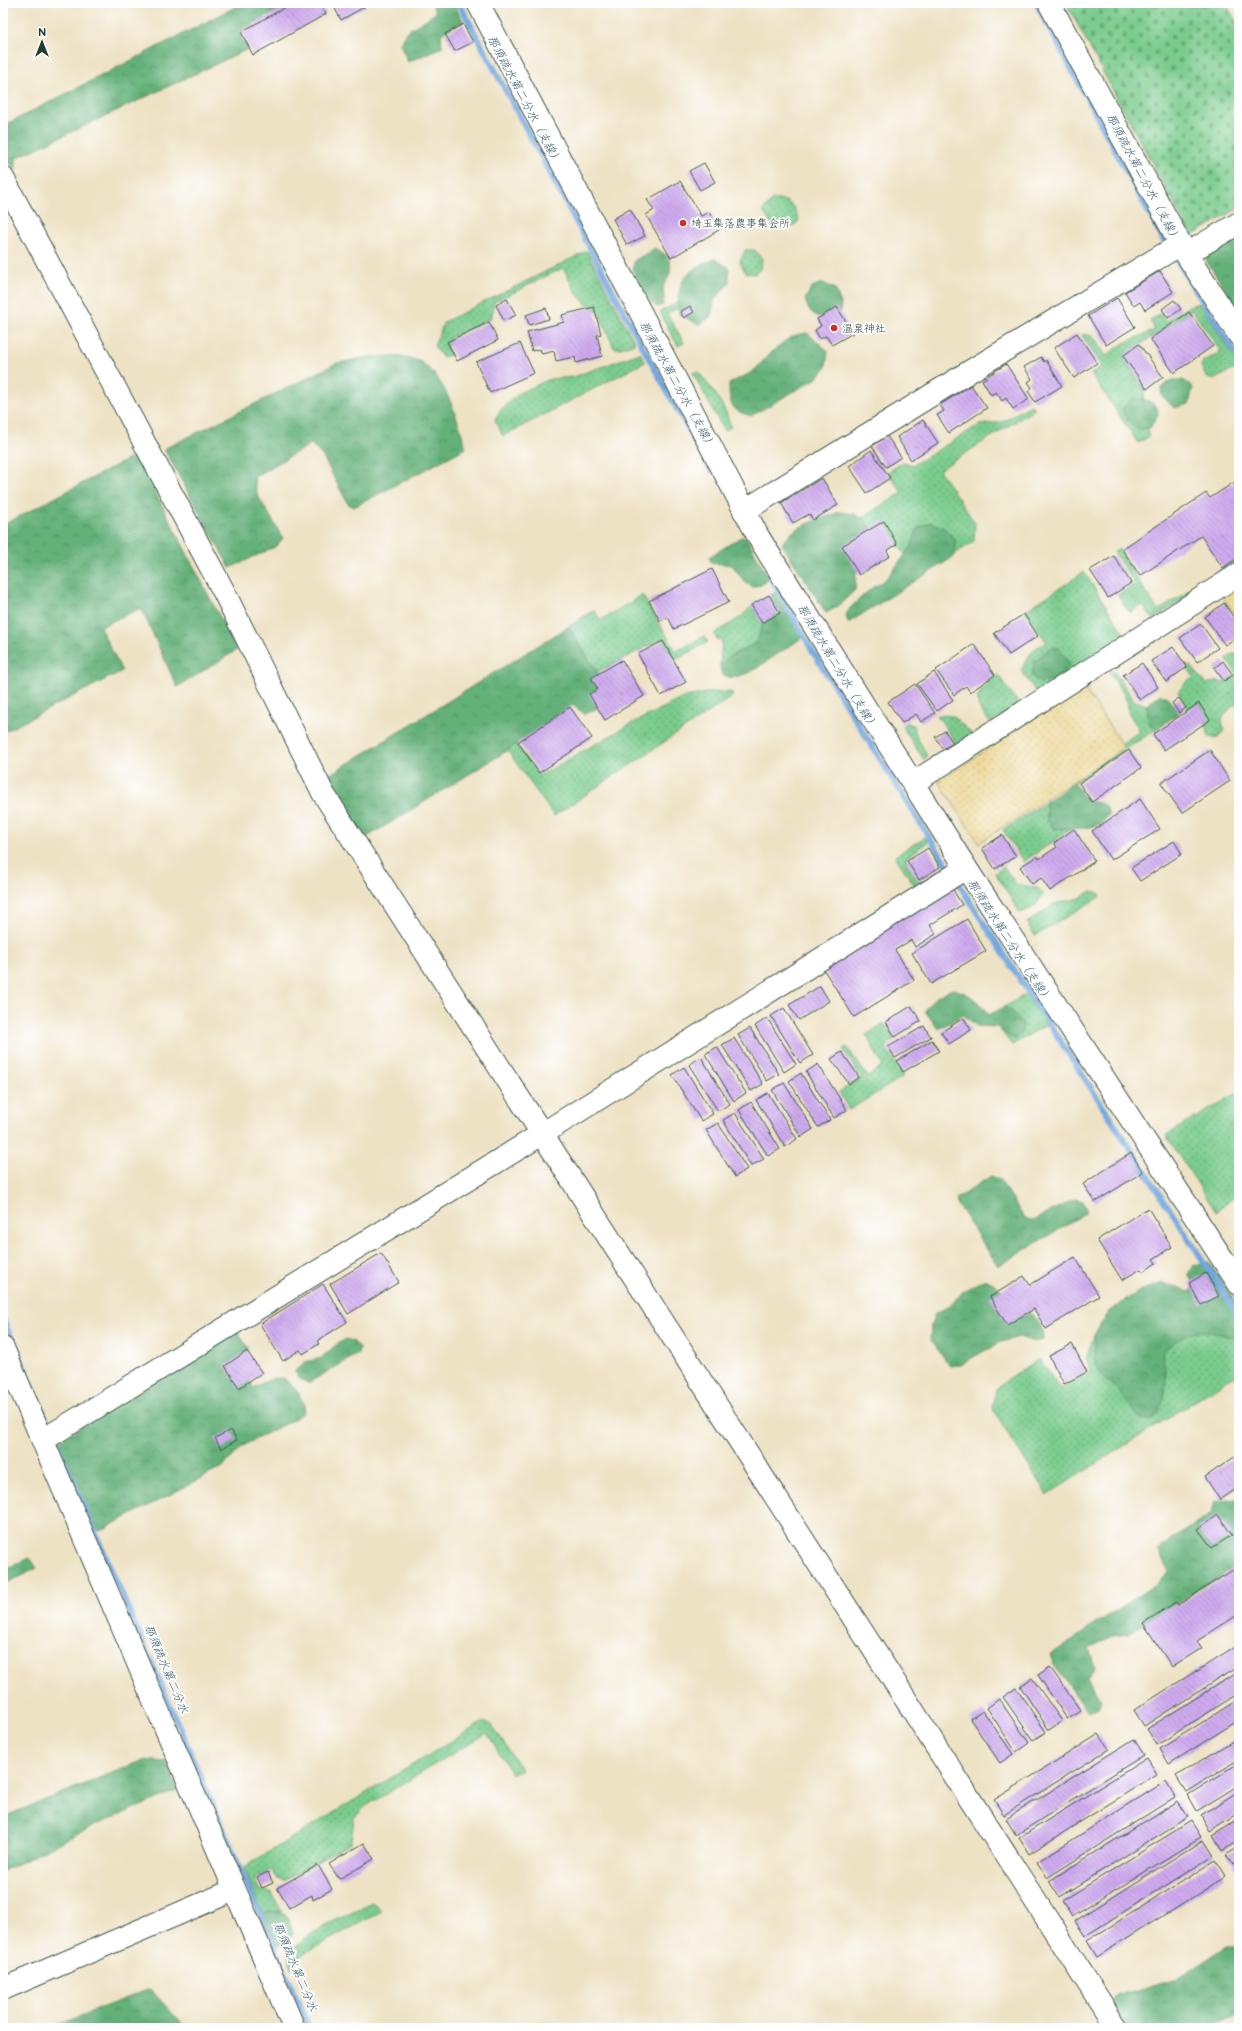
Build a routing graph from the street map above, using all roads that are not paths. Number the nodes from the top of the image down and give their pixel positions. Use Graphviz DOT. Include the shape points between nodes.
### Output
graph roads {
  1 [pos="478,3"];
  2 [pos="1049,3"];
  3 [pos="3,178"];
  4 [pos="1239,223"];
  5 [pos="1183,249"];
  6 [pos="1239,335"];
  7 [pos="744,511"];
  8 [pos="1239,574"];
  9 [pos="913,783"];
  10 [pos="966,868"];
  11 [pos="542,1134"];
  12 [pos="1239,1284"];
  13 [pos="3,1348"];
  14 [pos="43,1440"];
  15 [pos="234,1890"];
  16 [pos="3,1989"];
  17 [pos="294,2028"];
  18 [pos="1117,2028"];
  1 -- 7 [label="street"];
  2 -- 5 [label="street"];
  3 -- 11 [label="street" via="224,592 323,793"];
  4 -- 5 [label="street"];
  5 -- 6 [label="street"];
  5 -- 7 [label="street" via="972,370"];
  7 -- 9 [label="street" via="758,538"];
  8 -- 9 [label="street"];
  9 -- 10 [label="street"];
  10 -- 11 [label="street"];
  10 -- 12 [label="street"];
  11 -- 14 [label="street"];
  11 -- 18 [label="street"];
  13 -- 14 [label="street"];
  14 -- 15 [label="street"];
  15 -- 16 [label="street"];
  15 -- 17 [label="street"];
}
